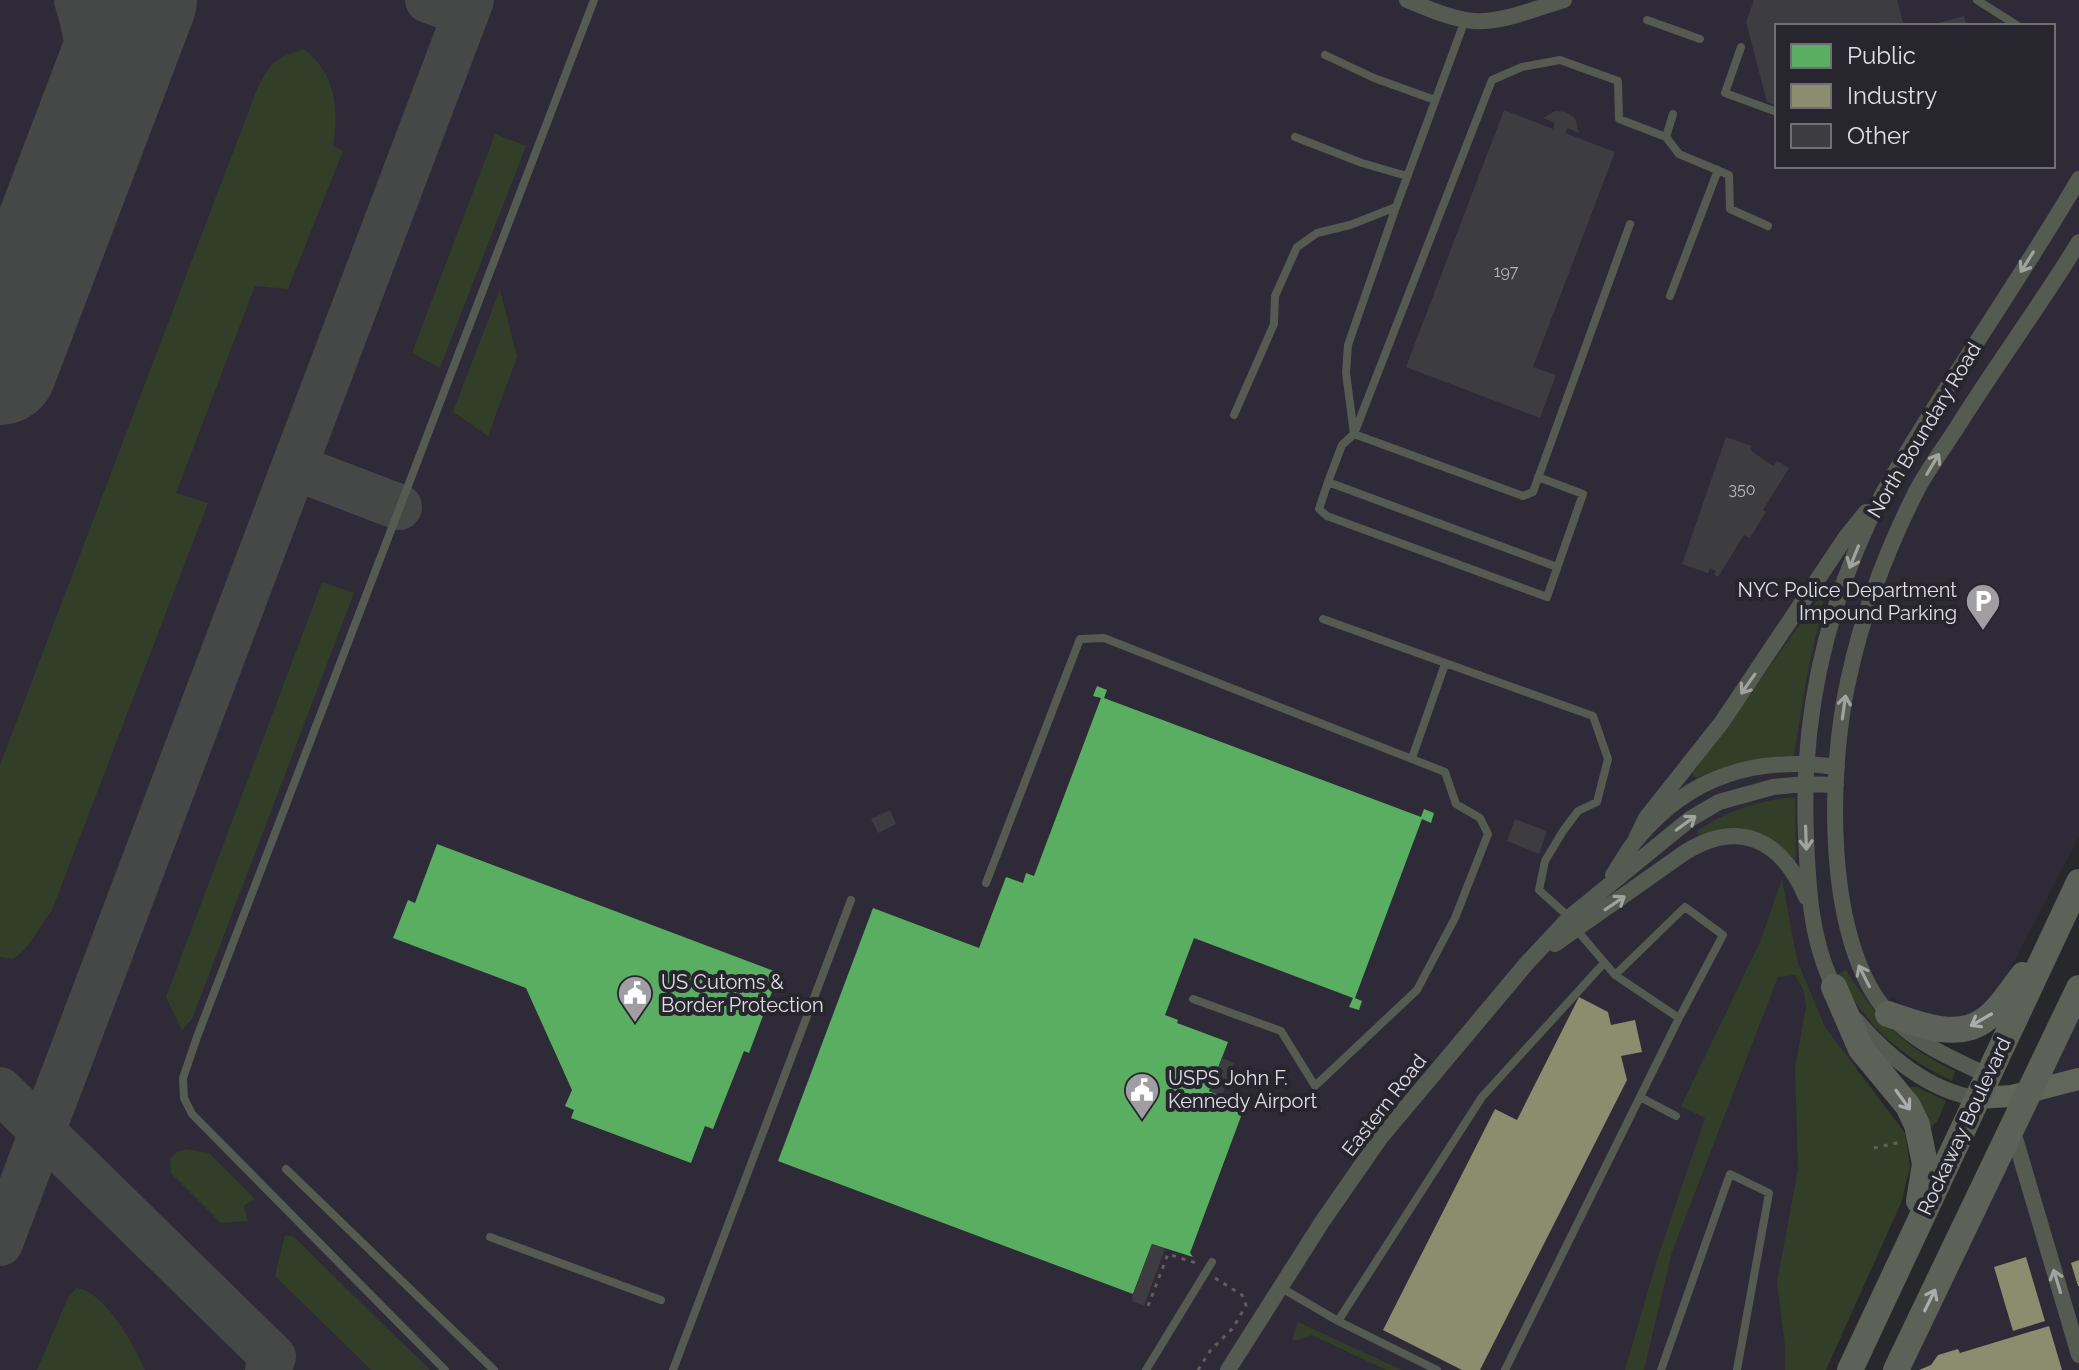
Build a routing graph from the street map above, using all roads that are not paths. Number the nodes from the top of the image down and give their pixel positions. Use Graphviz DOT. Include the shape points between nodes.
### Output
graph roads {
  1 [pos="594,0"];
  2 [pos="1407,0"];
  3 [pos="1564,0"];
  4 [pos="1977,0"];
  5 [pos="1465,19"];
  6 [pos="1647,20"];
  7 [pos="2015,24"];
  8 [pos="1700,39"];
  9 [pos="1741,47"];
  10 [pos="1325,55"];
  11 [pos="1435,100"];
  12 [pos="1775,111"];
  13 [pos="1673,114"];
  14 [pos="1295,137"];
  15 [pos="1666,137"];
  16 [pos="1718,170"];
  17 [pos="1407,176"];
  18 [pos="2079,179"];
  19 [pos="1396,207"];
  20 [pos="1630,224"];
  21 [pos="1768,226"];
  22 [pos="2079,242"];
  23 [pos="1670,296"];
  24 [pos="1234,415"];
  25 [pos="1354,434"];
  26 [pos="1538,477"];
  27 [pos="1328,482"];
  28 [pos="1887,486"];
  29 [pos="1557,567"];
  30 [pos="1323,619"];
  31 [pos="1445,664"];
  32 [pos="1412,758"];
  33 [pos="1806,764"];
  34 [pos="1837,767"];
  35 [pos="1805,784"];
  36 [pos="1836,785"];
  37 [pos="1636,839"];
  38 [pos="2079,882"];
  39 [pos="986,883"];
  40 [pos="1603,890"];
  41 [pos="851,900"];
  42 [pos="1812,912"];
  43 [pos="1573,923"];
  44 [pos="2050,941"];
  45 [pos="1604,963"];
  46 [pos="1615,975"];
  47 [pos="1834,987"];
  48 [pos="2079,988"];
  49 [pos="1193,999"];
  50 [pos="1888,1014"];
  51 [pos="1679,1018"];
  52 [pos="2079,1079"];
  53 [pos="1982,1086"];
  54 [pos="2028,1093"];
  55 [pos="1640,1097"];
  56 [pos="1676,1116"];
  57 [pos="2012,1128"];
  58 [pos="286,1169"];
  59 [pos="1914,1231"];
  60 [pos="490,1237"];
  61 [pos="1212,1262"];
  62 [pos="1279,1287"];
  63 [pos="661,1300"];
  64 [pos="1338,1321"];
  65 [pos="2079,1355"];
  66 [pos="445,1370"];
  67 [pos="494,1370"];
  68 [pos="673,1370"];
  69 [pos="1146,1370"];
  70 [pos="1228,1370"];
  71 [pos="1437,1370"];
  72 [pos="1505,1370"];
  73 [pos="1661,1370"];
  74 [pos="1737,1370"];
  75 [pos="1850,1370"];
  76 [pos="1896,1370"];
  1 -- 66 [label="lane" via="183,1078 192,1114"];
  2 -- 5 [label="street"];
  3 -- 5 [label="street" via="1503,18"];
  4 -- 7 [label="lane"];
  5 -- 11 [label="lane"];
  6 -- 8 [label="lane"];
  9 -- 12 [label="lane" via="1725,93"];
  10 -- 11 [label="lane"];
  11 -- 17 [label="lane"];
  13 -- 15 [label="lane"];
  14 -- 17 [label="lane"];
  15 -- 16 [label="lane" via="1679,154"];
  15 -- 25 [label="lane" via="1619,119 1618,81 1560,60 1522,67 1492,80"];
  16 -- 21 [label="lane" via="1729,175 1730,209"];
  16 -- 23 [label="lane"];
  17 -- 19 [label="lane"];
  18 -- 28 [label="street, North Boundary Road, one-way"];
  19 -- 24 [label="lane" via="1317,233 1297,247 1275,296 1274,324"];
  19 -- 25 [label="lane" via="1348,345"];
  20 -- 26 [label="lane"];
  34 -- 22 [label="street, North Boundary Road, one-way" via="1856,649 1901,525 1935,460"];
  25 -- 26 [label="lane" via="1523,496 1533,492"];
  25 -- 27 [label="lane" via="1342,445"];
  26 -- 29 [label="lane" via="1583,494"];
  27 -- 29 [label="lane"];
  27 -- 29 [label="lane" via="1319,509 1327,516 1547,597"];
  28 -- 33 [label="street, North Boundary Road, one-way" via="1853,558 1831,622"];
  28 -- 37 [label="street, one-way" via="1846,537 1722,722 1646,818"];
  30 -- 31 [label="lane"];
  31 -- 32 [label="lane"];
  31 -- 43 [label="lane" via="1593,716 1608,759 1597,802 1578,811 1563,831 1545,861 1539,890"];
  32 -- 39 [label="lane" via="1104,638 1080,639"];
  32 -- 49 [label="lane" via="1445,772 1456,804 1480,818 1488,834 1455,918 1417,990 1315,1086 1281,1031"];
  33 -- 34 [label="street, Eastern Road"];
  33 -- 35 [label="street, North Boundary Road"];
  33 -- 37 [label="street, Eastern Road" via="1746,768 1704,782"];
  34 -- 36 [label="street, North Boundary Road"];
  35 -- 36 [label="street, Eastern Road"];
  40 -- 35 [label="street, Eastern Road, one-way" via="1719,802"];
  35 -- 42 [label="street, North Boundary Road, one-way"];
  50 -- 36 [label="street, North Boundary Road, one-way" via="1864,977 1848,935"];
  37 -- 40 [label="street, Eastern Road"];
  38 -- 44 [label="highway, Rockaway Boulevard"];
  40 -- 43 [label="street, Eastern Road"];
  41 -- 68 [label="lane"];
  43 -- 42 [label="street, one-way" via="1695,846 1730,835 1756,839 1772,849 1801,887"];
  42 -- 47 [label="street, North Boundary Road"];
  43 -- 45 [label="lane"];
  43 -- 62 [label="street, Eastern Road" via="1527,963 1381,1137"];
  44 -- 50 [label="highway, one-way" via="1981,1022 1944,1029"];
  44 -- 53 [label="highway, Rockaway Boulevard"];
  45 -- 46 [label="lane"];
  45 -- 64 [label="lane" via="1482,1097"];
  46 -- 51 [label="lane"];
  46 -- 51 [label="lane" via="1685,907 1723,935"];
  47 -- 53 [label="street, North Boundary Road" via="1868,1035 1901,1063 1943,1087"];
  47 -- 59 [label="highway, one-way" via="1861,1049 1917,1125 1925,1164"];
  48 -- 54 [label="highway"];
  50 -- 53 [label="street, North Boundary Road"];
  51 -- 55 [label="lane"];
  52 -- 54 [label="main road"];
  53 -- 54 [label="main road, North Boundary Road"];
  53 -- 59 [label="highway, Rockaway Boulevard"];
  54 -- 57 [label="highway"];
  55 -- 56 [label="lane"];
  55 -- 72 [label="lane"];
  65 -- 57 [label="street, one-way"];
  76 -- 57 [label="highway, one-way"];
  58 -- 67 [label="lane"];
  59 -- 75 [label="highway, Rockaway Boulevard"];
  60 -- 63 [label="lane"];
  61 -- 69 [label="lane"];
  62 -- 64 [label="lane"];
  62 -- 70 [label="street, Eastern Road"];
  64 -- 71 [label="lane"];
  73 -- 74 [label="lane" via="1730,1174 1769,1193"];
}
